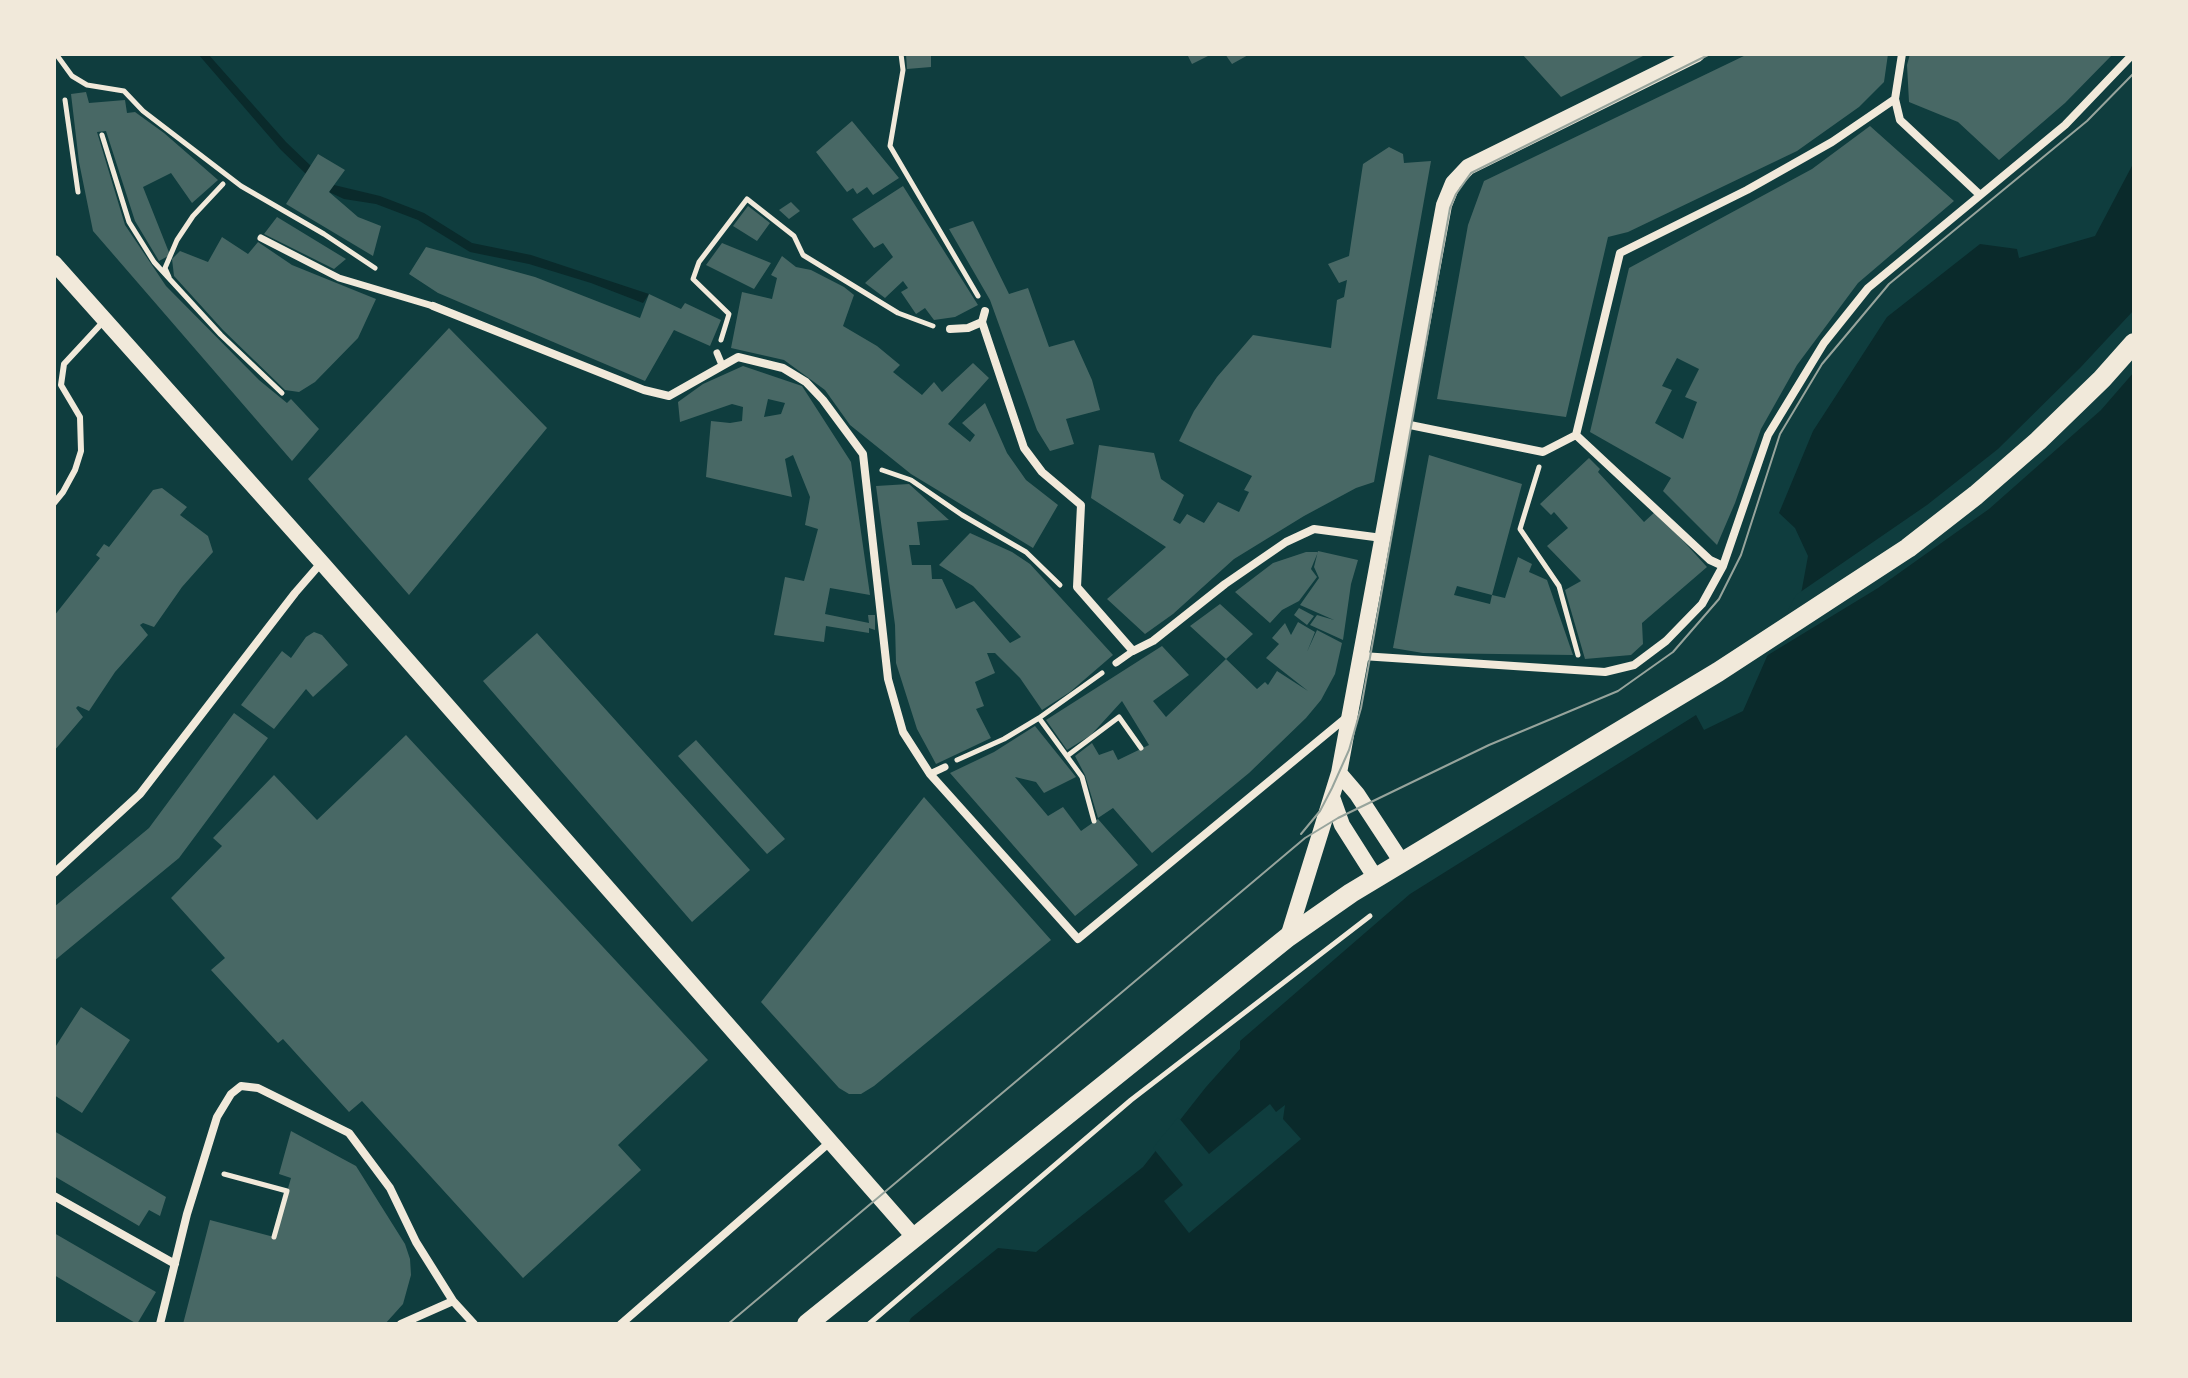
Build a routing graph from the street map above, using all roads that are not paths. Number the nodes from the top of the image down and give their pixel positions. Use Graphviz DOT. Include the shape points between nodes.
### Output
graph roads {
  1 [pos="1697,54"];
  2 [pos="1902,54"];
  3 [pos="2133,54"];
  4 [pos="1895,99"];
  5 [pos="1980,195"];
  6 [pos="261,238"];
  7 [pos="54,263"];
  8 [pos="433,306"];
  9 [pos="985,311"];
  10 [pos="105,320"];
  11 [pos="982,322"];
  12 [pos="950,329"];
  13 [pos="2134,343"];
  14 [pos="717,353"];
  15 [pos="722,365"];
  16 [pos="1405,424"];
  17 [pos="1576,435"];
  18 [pos="54,503"];
  19 [pos="1382,538"];
  20 [pos="322,563"];
  21 [pos="1723,566"];
  22 [pos="1133,651"];
  23 [pos="1362,656"];
  24 [pos="1580,660"];
  25 [pos="1116,663"];
  26 [pos="1581,671"];
  27 [pos="1351,714"];
  28 [pos="945,767"];
  29 [pos="1339,773"];
  30 [pos="930,774"];
  31 [pos="1332,797"];
  32 [pos="1401,861"];
  33 [pos="54,873"];
  34 [pos="1375,877"];
  35 [pos="1288,937"];
  36 [pos="830,1142"];
  37 [pos="54,1196"];
  38 [pos="915,1238"];
  39 [pos="175,1264"];
  40 [pos="453,1301"];
  41 [pos="160,1324"];
  42 [pos="401,1324"];
  43 [pos="474,1324"];
  44 [pos="621,1324"];
  45 [pos="807,1324"];
  1 -- 16 [label="main road" via="1468,167 1453,183 1444,205"];
  2 -- 4 [label="street"];
  3 -- 5 [label="street" via="2065,125"];
  4 -- 5 [label="street" via="1900,120"];
  4 -- 17 [label="street" via="1747,190 1620,253"];
  5 -- 21 [label="street" via="1868,288 1824,343 1768,435"];
  6 -- 8 [label="street" via="339,278"];
  7 -- 10 [label="main road"];
  8 -- 15 [label="street" via="669,396"];
  9 -- 11 [label="street"];
  10 -- 18 [label="lane" via="64,364 61,385 80,417 81,451"];
  10 -- 20 [label="main road"];
  11 -- 12 [label="street"];
  11 -- 22 [label="street" via="1024,448 1042,472 1081,505 1077,587"];
  13 -- 32 [label="main road" via="2038,441 1908,548 1747,653"];
  14 -- 15 [label="street"];
  15 -- 30 [label="street" via="738,357 783,368 806,382 863,459 888,679 903,732"];
  16 -- 17 [label="street" via="1543,452"];
  16 -- 19 [label="main road"];
  17 -- 21 [label="street" via="1710,560"];
  19 -- 22 [label="street" via="1314,529 1286,542"];
  19 -- 23 [label="main road"];
  20 -- 33 [label="street" via="140,794"];
  20 -- 36 [label="main road"];
  21 -- 26 [label="street" via="1702,604 1634,665"];
  22 -- 25 [label="street"];
  23 -- 26 [label="street"];
  23 -- 27 [label="main road"];
  24 -- 26 [label="street"];
  27 -- 29 [label="main road"];
  27 -- 30 [label="street" via="1078,939"];
  28 -- 30 [label="street"];
  29 -- 31 [label="main road"];
  29 -- 32 [label="main road"];
  31 -- 34 [label="main road" via="1342,825"];
  31 -- 35 [label="main road"];
  32 -- 34 [label="main road"];
  34 -- 35 [label="main road"];
  35 -- 38 [label="main road"];
  36 -- 38 [label="main road"];
  36 -- 44 [label="street"];
  37 -- 39 [label="street"];
  38 -- 45 [label="main road"];
  39 -- 40 [label="street" via="217,1117 231,1094 249,1086 349,1133 390,1188"];
  39 -- 41 [label="street"];
  40 -- 42 [label="street"];
  40 -- 43 [label="street"];
}
